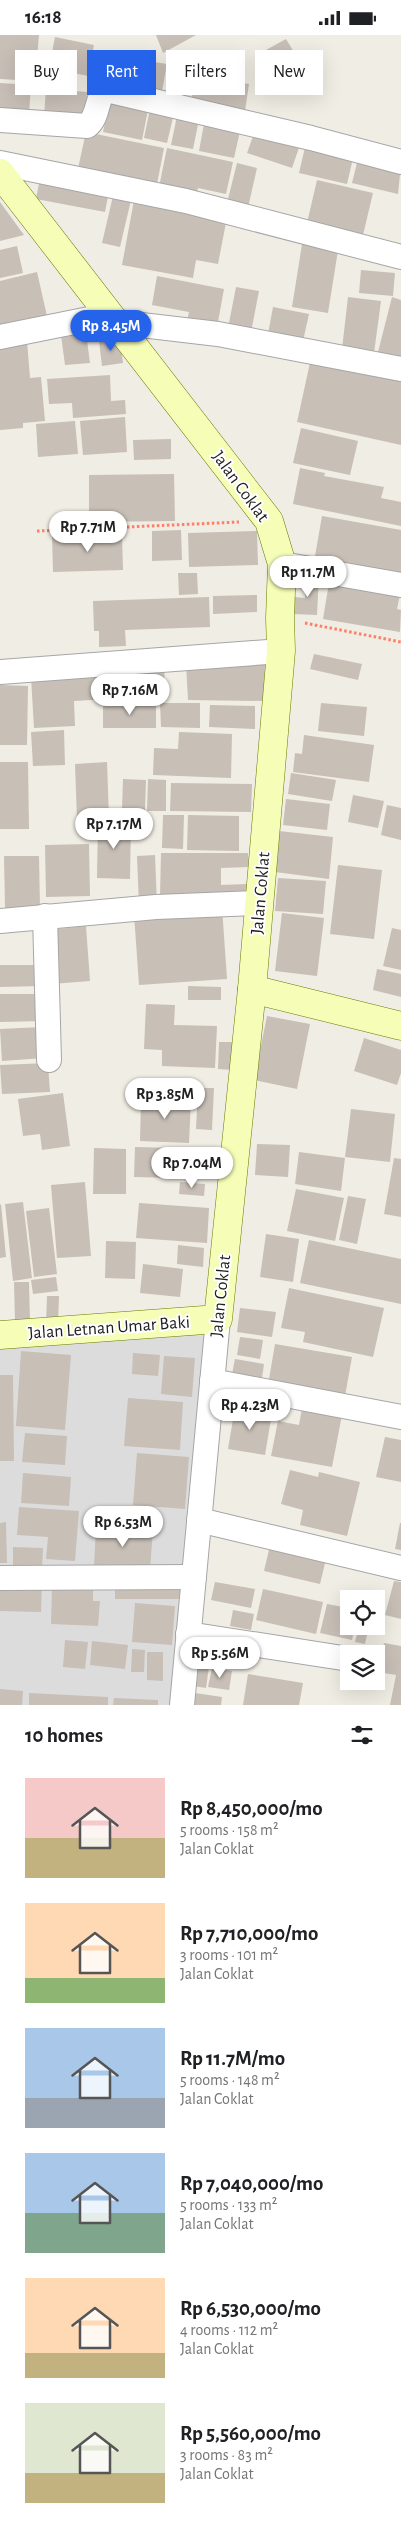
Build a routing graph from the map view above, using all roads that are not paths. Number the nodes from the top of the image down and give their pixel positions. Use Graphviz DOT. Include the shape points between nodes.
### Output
graph roads {
  1 [pos="0,120"];
  2 [pos="401,162"];
  3 [pos="0,163"];
  4 [pos="0,173"];
  5 [pos="401,257"];
  6 [pos="113,318"];
  7 [pos="0,337"];
  8 [pos="401,369"];
  9 [pos="282,563"];
  10 [pos="401,585"];
  11 [pos="281,651"];
  12 [pos="0,672"];
  13 [pos="258,903"];
  14 [pos="45,916"];
  15 [pos="0,921"];
  16 [pos="252,989"];
  17 [pos="401,1026"];
  18 [pos="49,1060"];
  19 [pos="218,1319"];
  20 [pos="0,1335"];
  21 [pos="212,1381"];
  22 [pos="401,1417"];
  23 [pos="200,1520"];
  24 [pos="401,1568"];
  25 [pos="194,1577"];
  26 [pos="0,1578"];
  27 [pos="188,1634"];
  28 [pos="340,1658"];
  29 [pos="182,1705"];
  1 -- 2 [label="street" via="87,126 100,96 104,91 111,91"];
  3 -- 5 [label="street" via="186,201"];
  4 -- 6 [label="street, Jalan Coklat"];
  6 -- 7 [label="street"];
  6 -- 8 [label="street" via="218,334"];
  6 -- 9 [label="street, Jalan Coklat" via="269,521"];
  9 -- 10 [label="street"];
  9 -- 11 [label="street, Jalan Coklat"];
  11 -- 12 [label="street"];
  11 -- 13 [label="street, Jalan Coklat"];
  13 -- 14 [label="street"];
  13 -- 16 [label="street, Jalan Coklat"];
  14 -- 15 [label="street"];
  14 -- 18 [label="street"];
  16 -- 17 [label="street"];
  16 -- 19 [label="street, Jalan Coklat"];
  19 -- 20 [label="street, Jalan Letnan Umar Baki"];
  19 -- 21 [label="street, Jalan Coklat"];
  21 -- 22 [label="street"];
  21 -- 23 [label="street, Jalan Coklat"];
  23 -- 24 [label="street"];
  23 -- 25 [label="street, Jalan Coklat"];
  25 -- 26 [label="street"];
  25 -- 27 [label="street, Jalan Coklat"];
  27 -- 28 [label="street"];
  27 -- 29 [label="street, Jalan Coklat"];
}
